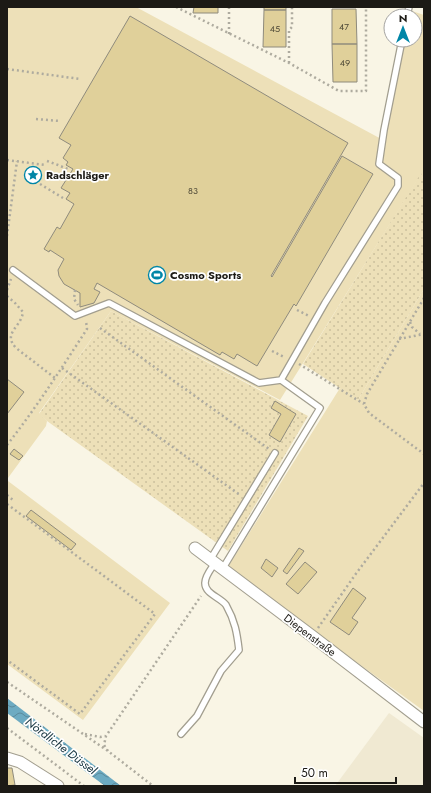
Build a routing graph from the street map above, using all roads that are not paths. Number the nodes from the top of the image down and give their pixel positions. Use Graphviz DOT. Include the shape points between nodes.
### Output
graph roads {
  1 [pos="401,48"];
  2 [pos="13,270"];
  3 [pos="281,380"];
  4 [pos="275,453"];
  5 [pos="195,548"];
  6 [pos="216,564"];
  7 [pos="424,722"];
  8 [pos="180,734"];
  9 [pos="7,758"];
  10 [pos="58,786"];
  1 -- 3 [label="lane" via="379,164 398,178 398,186 325,303"];
  2 -- 3 [label="lane" via="75,316 109,302 259,383"];
  3 -- 6 [label="lane" via="320,408"];
  4 -- 6 [label="lane" via="247,500"];
  5 -- 6 [label="street, Diepenstraße"];
  6 -- 7 [label="street, Diepenstraße"];
  6 -- 8 [label="lane" via="207,575 206,588 225,604 236,626 239,650 221,671 197,716"];
  9 -- 10 [label="street" via="20,762"];
}
